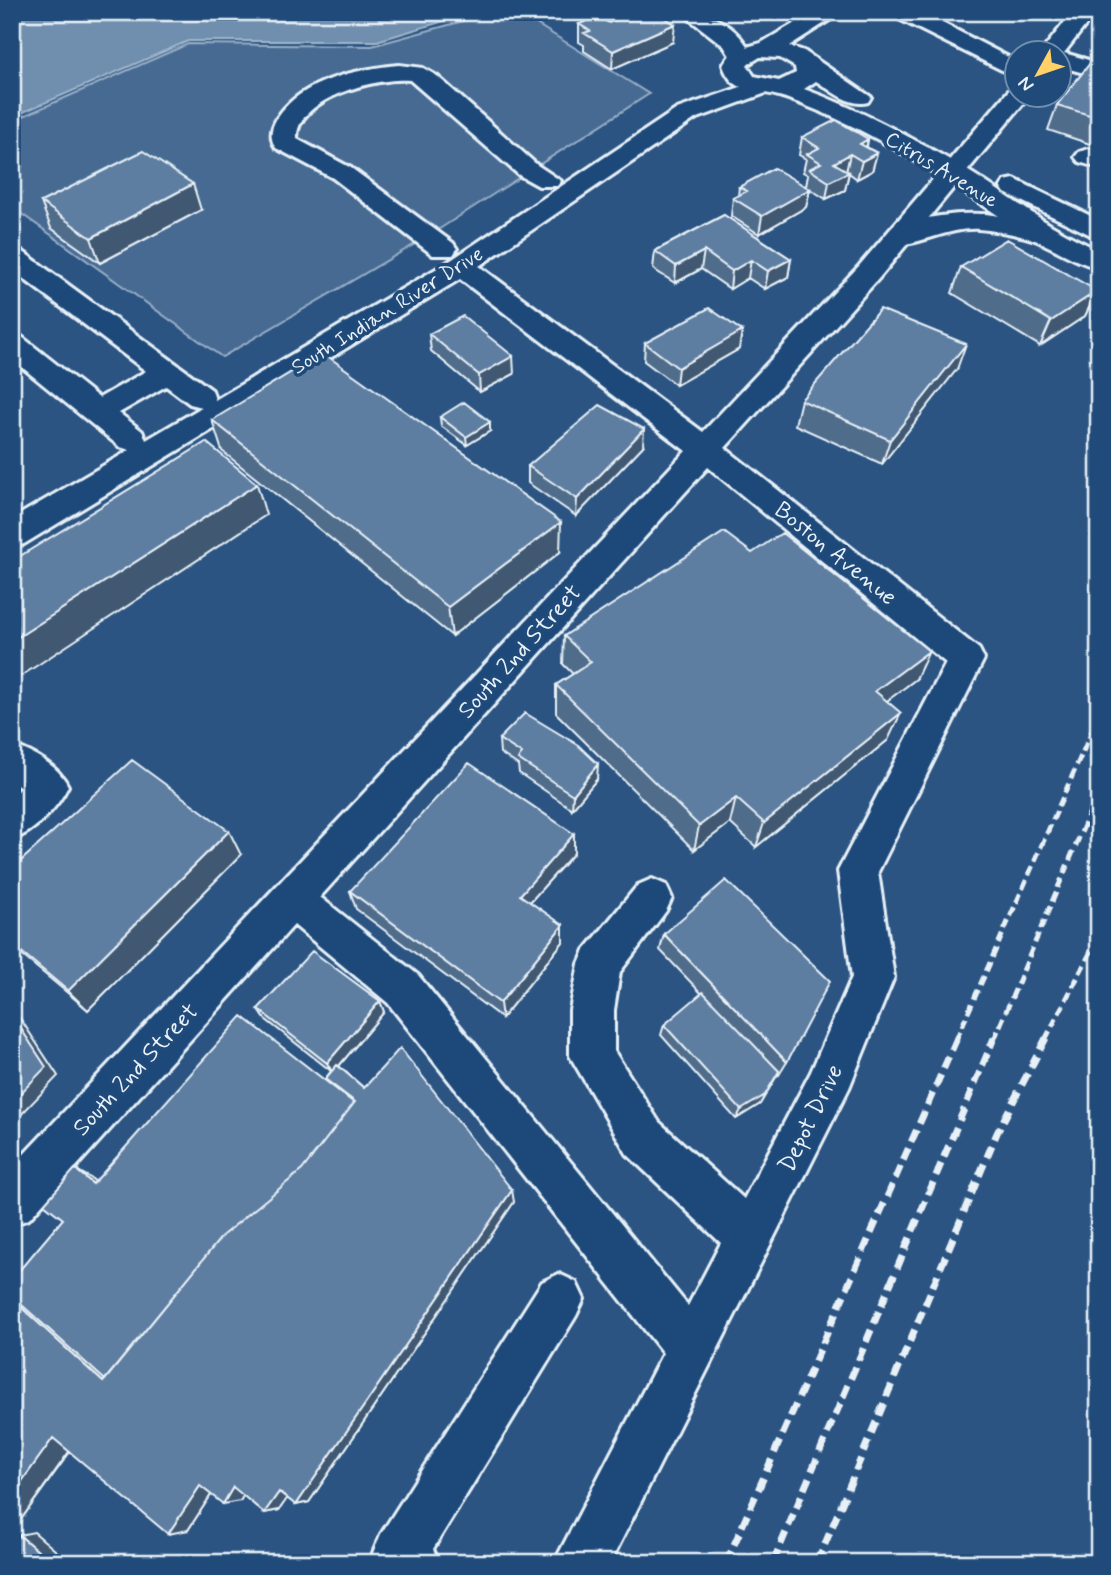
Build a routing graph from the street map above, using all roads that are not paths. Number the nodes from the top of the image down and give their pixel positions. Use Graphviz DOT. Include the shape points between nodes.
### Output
graph roads {
  1 [pos="903,12"];
  2 [pos="1086,12"];
  3 [pos="826,15"];
  4 [pos="698,16"];
  5 [pos="1065,38"];
  6 [pos="767,49"];
  7 [pos="739,58"];
  8 [pos="1002,62"];
  9 [pos="806,63"];
  10 [pos="1072,63"];
  11 [pos="1099,70"];
  12 [pos="771,87"];
  13 [pos="1006,108"];
  14 [pos="959,165"];
  15 [pos="548,181"];
  16 [pos="1099,232"];
  17 [pos="899,238"];
  18 [pos="1056,242"];
  19 [pos="12,257"];
  20 [pos="452,258"];
  21 [pos="1099,260"];
  22 [pos="12,344"];
  23 [pos="168,372"];
  24 [pos="201,397"];
  25 [pos="98,412"];
  26 [pos="131,439"];
  27 [pos="704,449"];
  28 [pos="12,511"];
  29 [pos="12,535"];
  30 [pos="966,659"];
  31 [pos="12,761"];
  32 [pos="12,823"];
  33 [pos="652,898"];
  34 [pos="292,899"];
  35 [pos="12,1202"];
  36 [pos="750,1237"];
  37 [pos="559,1299"];
  38 [pos="691,1349"];
  39 [pos="412,1563"];
  40 [pos="581,1563"];
  1 -- 8 [label="street"];
  2 -- 5 [label="street"];
  3 -- 6 [label="street"];
  3 -- 9 [label="street" via="807,41"];
  4 -- 6 [label="street, Citrus Avenue"];
  4 -- 7 [label="street" via="734,42"];
  6 -- 7 [label="street, South Indian River Drive"];
  6 -- 9 [label="street, Citrus Avenue" via="788,52"];
  7 -- 12 [label="street, Citrus Avenue" via="738,75"];
  7 -- 15 [label="street, South Indian River Drive"];
  9 -- 12 [label="street, South Indian River Drive" via="804,80"];
  9 -- 14 [label="street, Citrus Avenue"];
  10 -- 11 [label="street"];
  12 -- 14 [label="street, Citrus Avenue" via="846,113"];
  12 -- 20 [label="street, South Indian River Drive" via="687,114"];
  13 -- 14 [label="street, South 2nd Street"];
  14 -- 16 [label="street, Citrus Avenue"];
  14 -- 17 [label="street, South 2nd Street"];
  14 -- 18 [label="street, Citrus Avenue"];
  15 -- 20 [label="street, South Indian River Drive"];
  15 -- 20 [label="street, Boston Avenue" via="528,170 414,72 370,76 335,87 285,120 281,134 285,143 342,173"];
  17 -- 18 [label="street" via="932,225 971,218"];
  17 -- 27 [label="street, South 2nd Street"];
  18 -- 21 [label="street, Citrus Avenue"];
  19 -- 23 [label="street"];
  20 -- 24 [label="street, South Indian River Drive"];
  20 -- 27 [label="street, Boston Avenue"];
  20 -- 29 [label="street, South Indian River Drive"];
  22 -- 25 [label="street"];
  23 -- 24 [label="street"];
  23 -- 25 [label="street"];
  24 -- 26 [label="street, South Indian River Drive"];
  25 -- 26 [label="street"];
  26 -- 28 [label="street, South Indian River Drive"];
  27 -- 30 [label="street, Boston Avenue"];
  27 -- 34 [label="street, South 2nd Street"];
  30 -- 36 [label="street, Depot Drive" via="858,871 873,977 827,1088"];
  31 -- 32 [label="street" via="49,786"];
  33 -- 36 [label="street" via="600,964 592,1010 592,1056 643,1138"];
  34 -- 35 [label="street, South 2nd Street"];
  34 -- 38 [label="street" via="403,989"];
  36 -- 38 [label="street, Depot Drive"];
  37 -- 39 [label="street" via="400,1553"];
  38 -- 40 [label="street, Depot Drive"];
}
